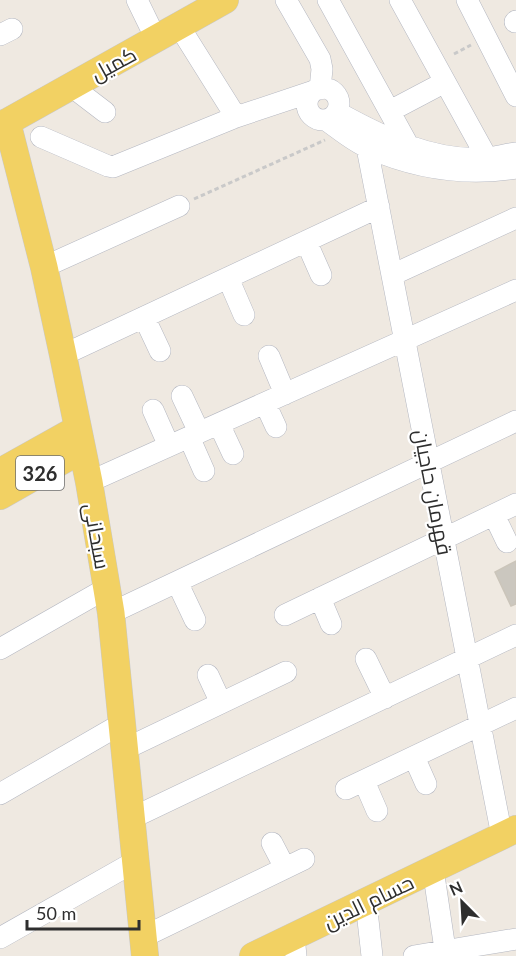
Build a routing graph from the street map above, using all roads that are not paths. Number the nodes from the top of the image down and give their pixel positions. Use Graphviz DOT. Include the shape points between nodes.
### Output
graph roads {
  1 [pos="137,0"];
  2 [pos="225,0"];
  3 [pos="286,0"];
  4 [pos="328,0"];
  5 [pos="400,0"];
  6 [pos="467,0"];
  7 [pos="167,32"];
  8 [pos="445,82"];
  9 [pos="71,86"];
  10 [pos="317,90"];
  11 [pos="516,96"];
  12 [pos="390,111"];
  13 [pos="105,112"];
  14 [pos="236,117"];
  15 [pos="2,118"];
  16 [pos="335,121"];
  17 [pos="41,137"];
  18 [pos="367,148"];
  19 [pos="408,153"];
  20 [pos="516,153"];
  21 [pos="487,158"];
  22 [pos="516,168"];
  23 [pos="179,206"];
  24 [pos="379,207"];
  25 [pos="516,218"];
  26 [pos="306,242"];
  27 [pos="44,267"];
  28 [pos="321,275"];
  29 [pos="392,275"];
  30 [pos="228,278"];
  31 [pos="516,290"];
  32 [pos="153,307"];
  33 [pos="244,315"];
  34 [pos="405,340"];
  35 [pos="160,351"];
  36 [pos="63,355"];
  37 [pos="269,356"];
  38 [pos="285,394"];
  39 [pos="182,396"];
  40 [pos="266,403"];
  41 [pos="153,410"];
  42 [pos="516,421"];
  43 [pos="219,424"];
  44 [pos="276,428"];
  45 [pos="194,435"];
  46 [pos="79,439"];
  47 [pos="169,446"];
  48 [pos="233,454"];
  49 [pos="428,463"];
  50 [pos="204,471"];
  51 [pos="0,472"];
  52 [pos="89,482"];
  53 [pos="0,496"];
  54 [pos="516,504"];
  55 [pos="494,515"];
  56 [pos="443,538"];
  57 [pos="507,542"];
  58 [pos="177,582"];
  59 [pos="320,598"];
  60 [pos="109,601"];
  61 [pos="285,615"];
  62 [pos="195,620"];
  63 [pos="331,624"];
  64 [pos="516,635"];
  65 [pos="0,649"];
  66 [pos="467,658"];
  67 [pos="366,659"];
  68 [pos="286,672"];
  69 [pos="208,675"];
  70 [pos="385,698"];
  71 [pos="221,703"];
  72 [pos="516,708"];
  73 [pos="480,725"];
  74 [pos="122,737"];
  75 [pos="414,757"];
  76 [pos="426,784"];
  77 [pos="0,794"];
  78 [pos="377,811"];
  79 [pos="130,819"];
  80 [pos="509,833"];
  81 [pos="272,843"];
  82 [pos="304,859"];
  83 [pos="136,861"];
  84 [pos="285,868"];
  85 [pos="433,869"];
  86 [pos="366,902"];
  87 [pos="0,938"];
  88 [pos="516,939"];
  89 [pos="144,946"];
  90 [pos="295,946"];
  91 [pos="446,953"];
  92 [pos="253,956"];
  93 [pos="372,956"];
  94 [pos="414,956"];
  1 -- 7 [label="street"];
  2 -- 7 [label="main road, کمیل"];
  3 -- 10 [label="street" via="320,59"];
  4 -- 12 [label="street"];
  5 -- 8 [label="street"];
  6 -- 11 [label="street"];
  7 -- 9 [label="main road, کمیل"];
  7 -- 14 [label="street"];
  8 -- 12 [label="street"];
  8 -- 21 [label="street"];
  9 -- 13 [label="street"];
  9 -- 15 [label="main road, کمیل"];
  10 -- 14 [label="street"];
  10 -- 16 [label="street" via="308,100 308,110 315,118"];
  12 -- 19 [label="street"];
  14 -- 17 [label="street" via="114,167"];
  15 -- 27 [label="main road, سبحانی"];
  16 -- 18 [label="street"];
  16 -- 19 [label="street" via="375,133"];
  18 -- 19 [label="street"];
  18 -- 24 [label="street, قهرمان حاجیان"];
  19 -- 21 [label="street"];
  19 -- 22 [label="street" via="432,167 473,172"];
  20 -- 21 [label="street"];
  23 -- 27 [label="street"];
  24 -- 26 [label="street"];
  24 -- 29 [label="street, قهرمان حاجیان"];
  25 -- 29 [label="street"];
  26 -- 28 [label="street"];
  26 -- 30 [label="street"];
  27 -- 36 [label="main road, سبحانی"];
  29 -- 34 [label="street, قهرمان حاجیان"];
  30 -- 32 [label="street"];
  30 -- 33 [label="street"];
  31 -- 34 [label="street"];
  32 -- 35 [label="street"];
  32 -- 36 [label="street"];
  34 -- 38 [label="street"];
  34 -- 49 [label="street, قهرمان حاجیان"];
  36 -- 46 [label="main road, سبحانی"];
  37 -- 38 [label="street"];
  38 -- 40 [label="street"];
  39 -- 45 [label="street"];
  40 -- 43 [label="street"];
  40 -- 44 [label="street"];
  41 -- 47 [label="street"];
  42 -- 49 [label="street"];
  43 -- 45 [label="street"];
  43 -- 48 [label="street"];
  45 -- 47 [label="street"];
  45 -- 50 [label="street"];
  46 -- 51 [label="main road, 326"];
  46 -- 52 [label="main road, سبحانی"];
  46 -- 53 [label="main road, 326"];
  47 -- 52 [label="street"];
  49 -- 56 [label="street, قهرمان حاجیان"];
  49 -- 58 [label="street"];
  52 -- 60 [label="main road, سبحانی"];
  54 -- 55 [label="street"];
  55 -- 56 [label="street"];
  55 -- 57 [label="street"];
  56 -- 59 [label="street"];
  56 -- 66 [label="street, قهرمان حاجیان"];
  58 -- 60 [label="street"];
  58 -- 62 [label="street"];
  59 -- 61 [label="street"];
  59 -- 63 [label="street"];
  60 -- 65 [label="street"];
  60 -- 74 [label="main road, سبحانی"];
  64 -- 66 [label="street"];
  66 -- 70 [label="street"];
  66 -- 73 [label="street, قهرمان حاجیان"];
  67 -- 70 [label="street"];
  68 -- 71 [label="street"];
  69 -- 71 [label="street"];
  70 -- 79 [label="street"];
  71 -- 74 [label="street"];
  72 -- 73 [label="street"];
  73 -- 75 [label="street"];
  73 -- 80 [label="street, قهرمان حاجیان"];
  74 -- 77 [label="street"];
  74 -- 79 [label="main road, سبحانی"];
  75 -- 76 [label="street"];
  75 -- 78 [label="street" via="355,785"];
  79 -- 83 [label="main road, سبحانی"];
  80 -- 85 [label="main road, حسام الدین"];
  81 -- 84 [label="street"];
  82 -- 84 [label="street"];
  83 -- 87 [label="street"];
  83 -- 89 [label="main road, سبحانی"];
  84 -- 89 [label="street"];
  85 -- 86 [label="main road, حسام الدین"];
  85 -- 91 [label="street"];
  86 -- 90 [label="main road, حسام الدین"];
  86 -- 93 [label="street"];
  88 -- 91 [label="street"];
  90 -- 92 [label="main road, حسام الدین"];
  91 -- 94 [label="street"];
}
